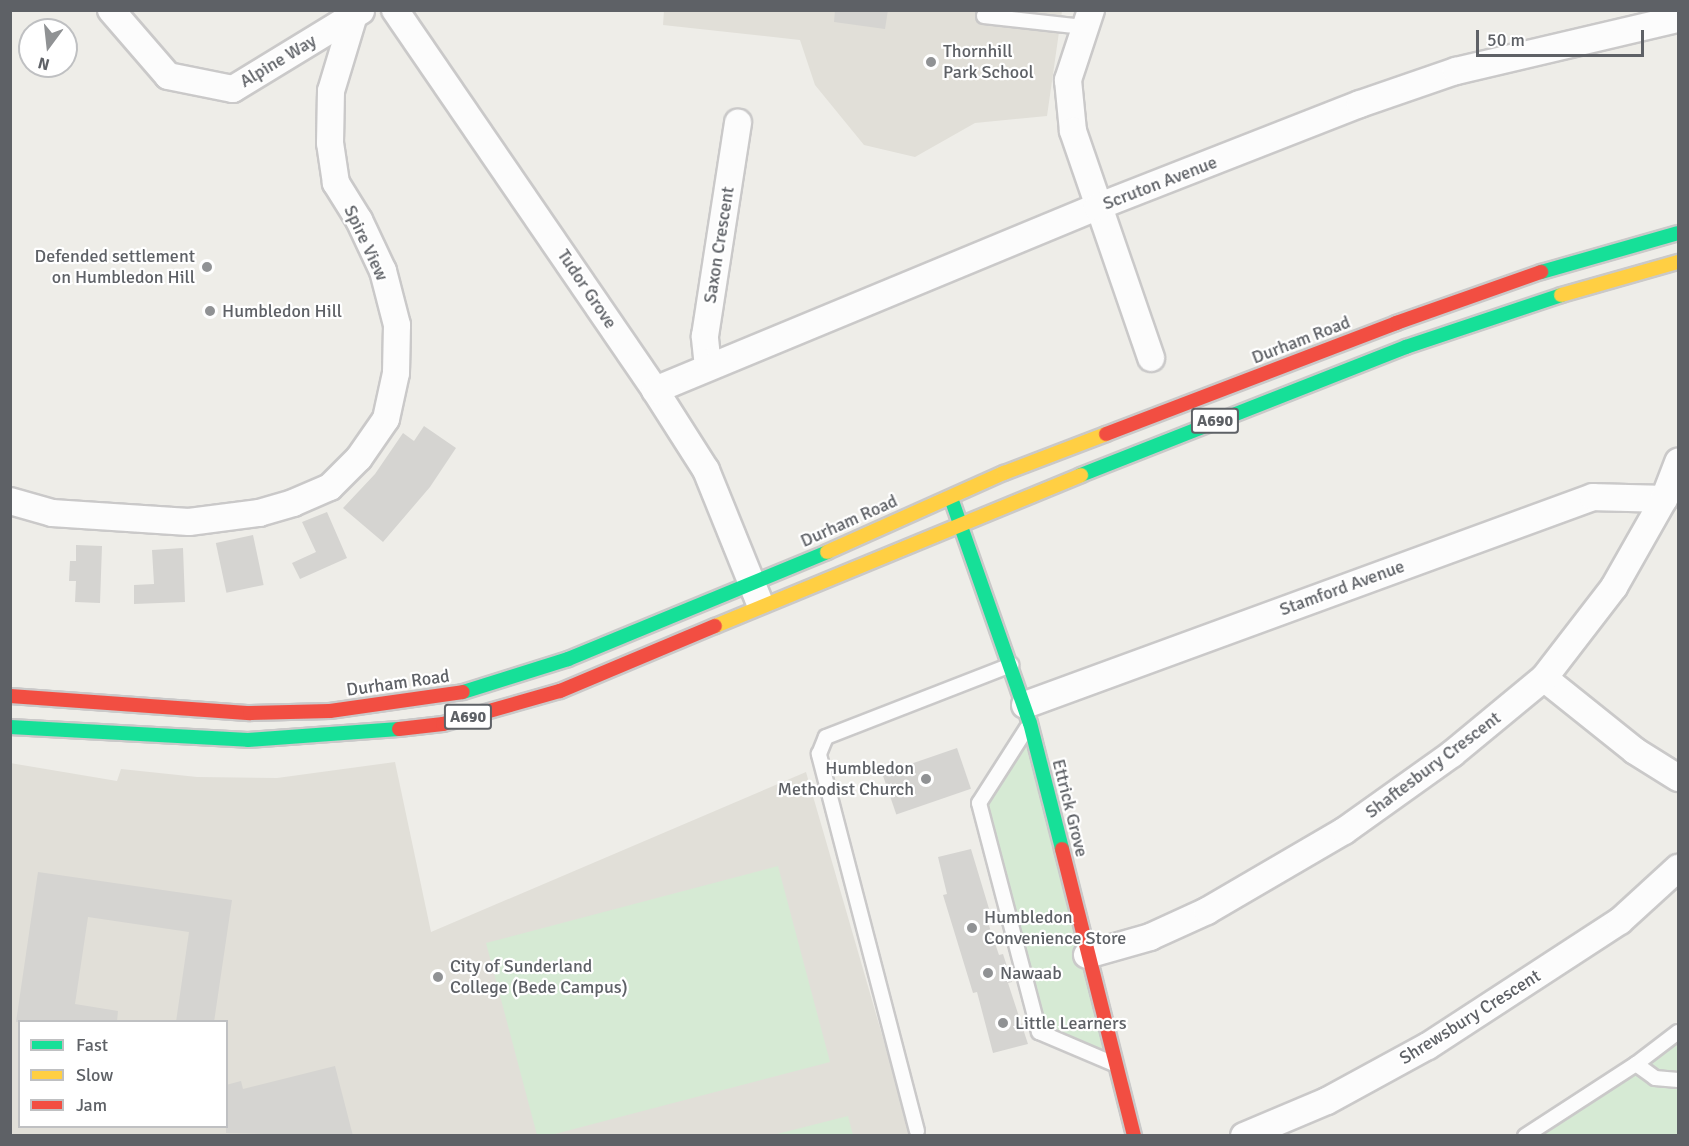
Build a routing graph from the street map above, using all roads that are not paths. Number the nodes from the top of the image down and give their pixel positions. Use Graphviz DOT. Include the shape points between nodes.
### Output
graph roads {
  1 [pos="111,10"];
  2 [pos="395,10"];
  3 [pos="358,13"];
  4 [pos="984,16"];
  5 [pos="1087,19"];
  6 [pos="1678,19"];
  7 [pos="738,123"];
  8 [pos="1097,207"];
  9 [pos="1678,232"];
  10 [pos="1678,262"];
  11 [pos="1151,358"];
  12 [pos="708,367"];
  13 [pos="655,390"];
  14 [pos="1678,462"];
  15 [pos="950,495"];
  16 [pos="1664,499"];
  17 [pos="10,501"];
  18 [pos="960,523"];
  19 [pos="751,583"];
  20 [pos="762,609"];
  21 [pos="1011,665"];
  22 [pos="1544,678"];
  23 [pos="10,696"];
  24 [pos="1027,714"];
  25 [pos="10,727"];
  26 [pos="1678,778"];
  27 [pos="1678,868"];
  28 [pos="1088,955"];
  29 [pos="1678,1032"];
  30 [pos="1636,1064"];
  31 [pos="1116,1065"];
  32 [pos="1678,1080"];
  33 [pos="917,1131"];
  34 [pos="1134,1136"];
  35 [pos="1244,1136"];
  36 [pos="1525,1136"];
  1 -- 3 [label="street, Alpine Way" via="168,76 232,88"];
  2 -- 13 [label="street, Tudor Grove"];
  3 -- 17 [label="street, Spire View" via="331,91 330,143 336,183 359,220 382,271 397,325 396,373 386,419 359,458 330,486 293,503 260,513 189,522 52,513"];
  4 -- 5 [label="lane"];
  5 -- 8 [label="street" via="1068,80 1073,131"];
  6 -- 8 [label="street, Scruton Avenue" via="1456,71"];
  7 -- 12 [label="street, Saxon Crescent" via="705,336"];
  8 -- 11 [label="street"];
  8 -- 12 [label="street, Scruton Avenue"];
  9 -- 15 [label="main road, Durham Road / A690" via="1536,274 1396,323"];
  10 -- 18 [label="main road, A690" via="1542,300 1406,347"];
  12 -- 13 [label="street, Scruton Avenue"];
  13 -- 19 [label="street, Tudor Grove" via="706,470"];
  14 -- 16 [label="street, Shaftesbury Crescent"];
  15 -- 18 [label="main road, Ettrick Grove"];
  15 -- 19 [label="main road, Durham Road / A690" via="861,538"];
  16 -- 22 [label="street, Shaftesbury Crescent" via="1614,587"];
  16 -- 24 [label="street, Stamford Avenue" via="1593,497"];
  18 -- 20 [label="main road, A690"];
  18 -- 21 [label="main road, Ettrick Grove"];
  19 -- 20 [label="street, Tudor Grove"];
  19 -- 23 [label="main road, Durham Road / A690" via="568,659 455,694 330,711 250,713"];
  20 -- 25 [label="main road, A690" via="560,691 443,724 340,736 248,740"];
  21 -- 24 [label="main road, Ettrick Grove"];
  21 -- 33 [label="lane" via="826,737 819,754"];
  22 -- 26 [label="street" via="1635,751"];
  22 -- 28 [label="street, Shaftesbury Crescent" via="1452,754 1344,831 1207,911 1150,937"];
  24 -- 28 [label="main road, Ettrick Grove"];
  24 -- 31 [label="lane" via="979,803 1039,1032"];
  27 -- 35 [label="street, Shrewsbury Crescent" via="1620,921 1428,1046 1327,1101"];
  28 -- 31 [label="main road, Ettrick Grove"];
  29 -- 30 [label="lane"];
  30 -- 32 [label="lane" via="1655,1078"];
  30 -- 36 [label="lane"];
  31 -- 34 [label="main road, Ettrick Grove"];
}
